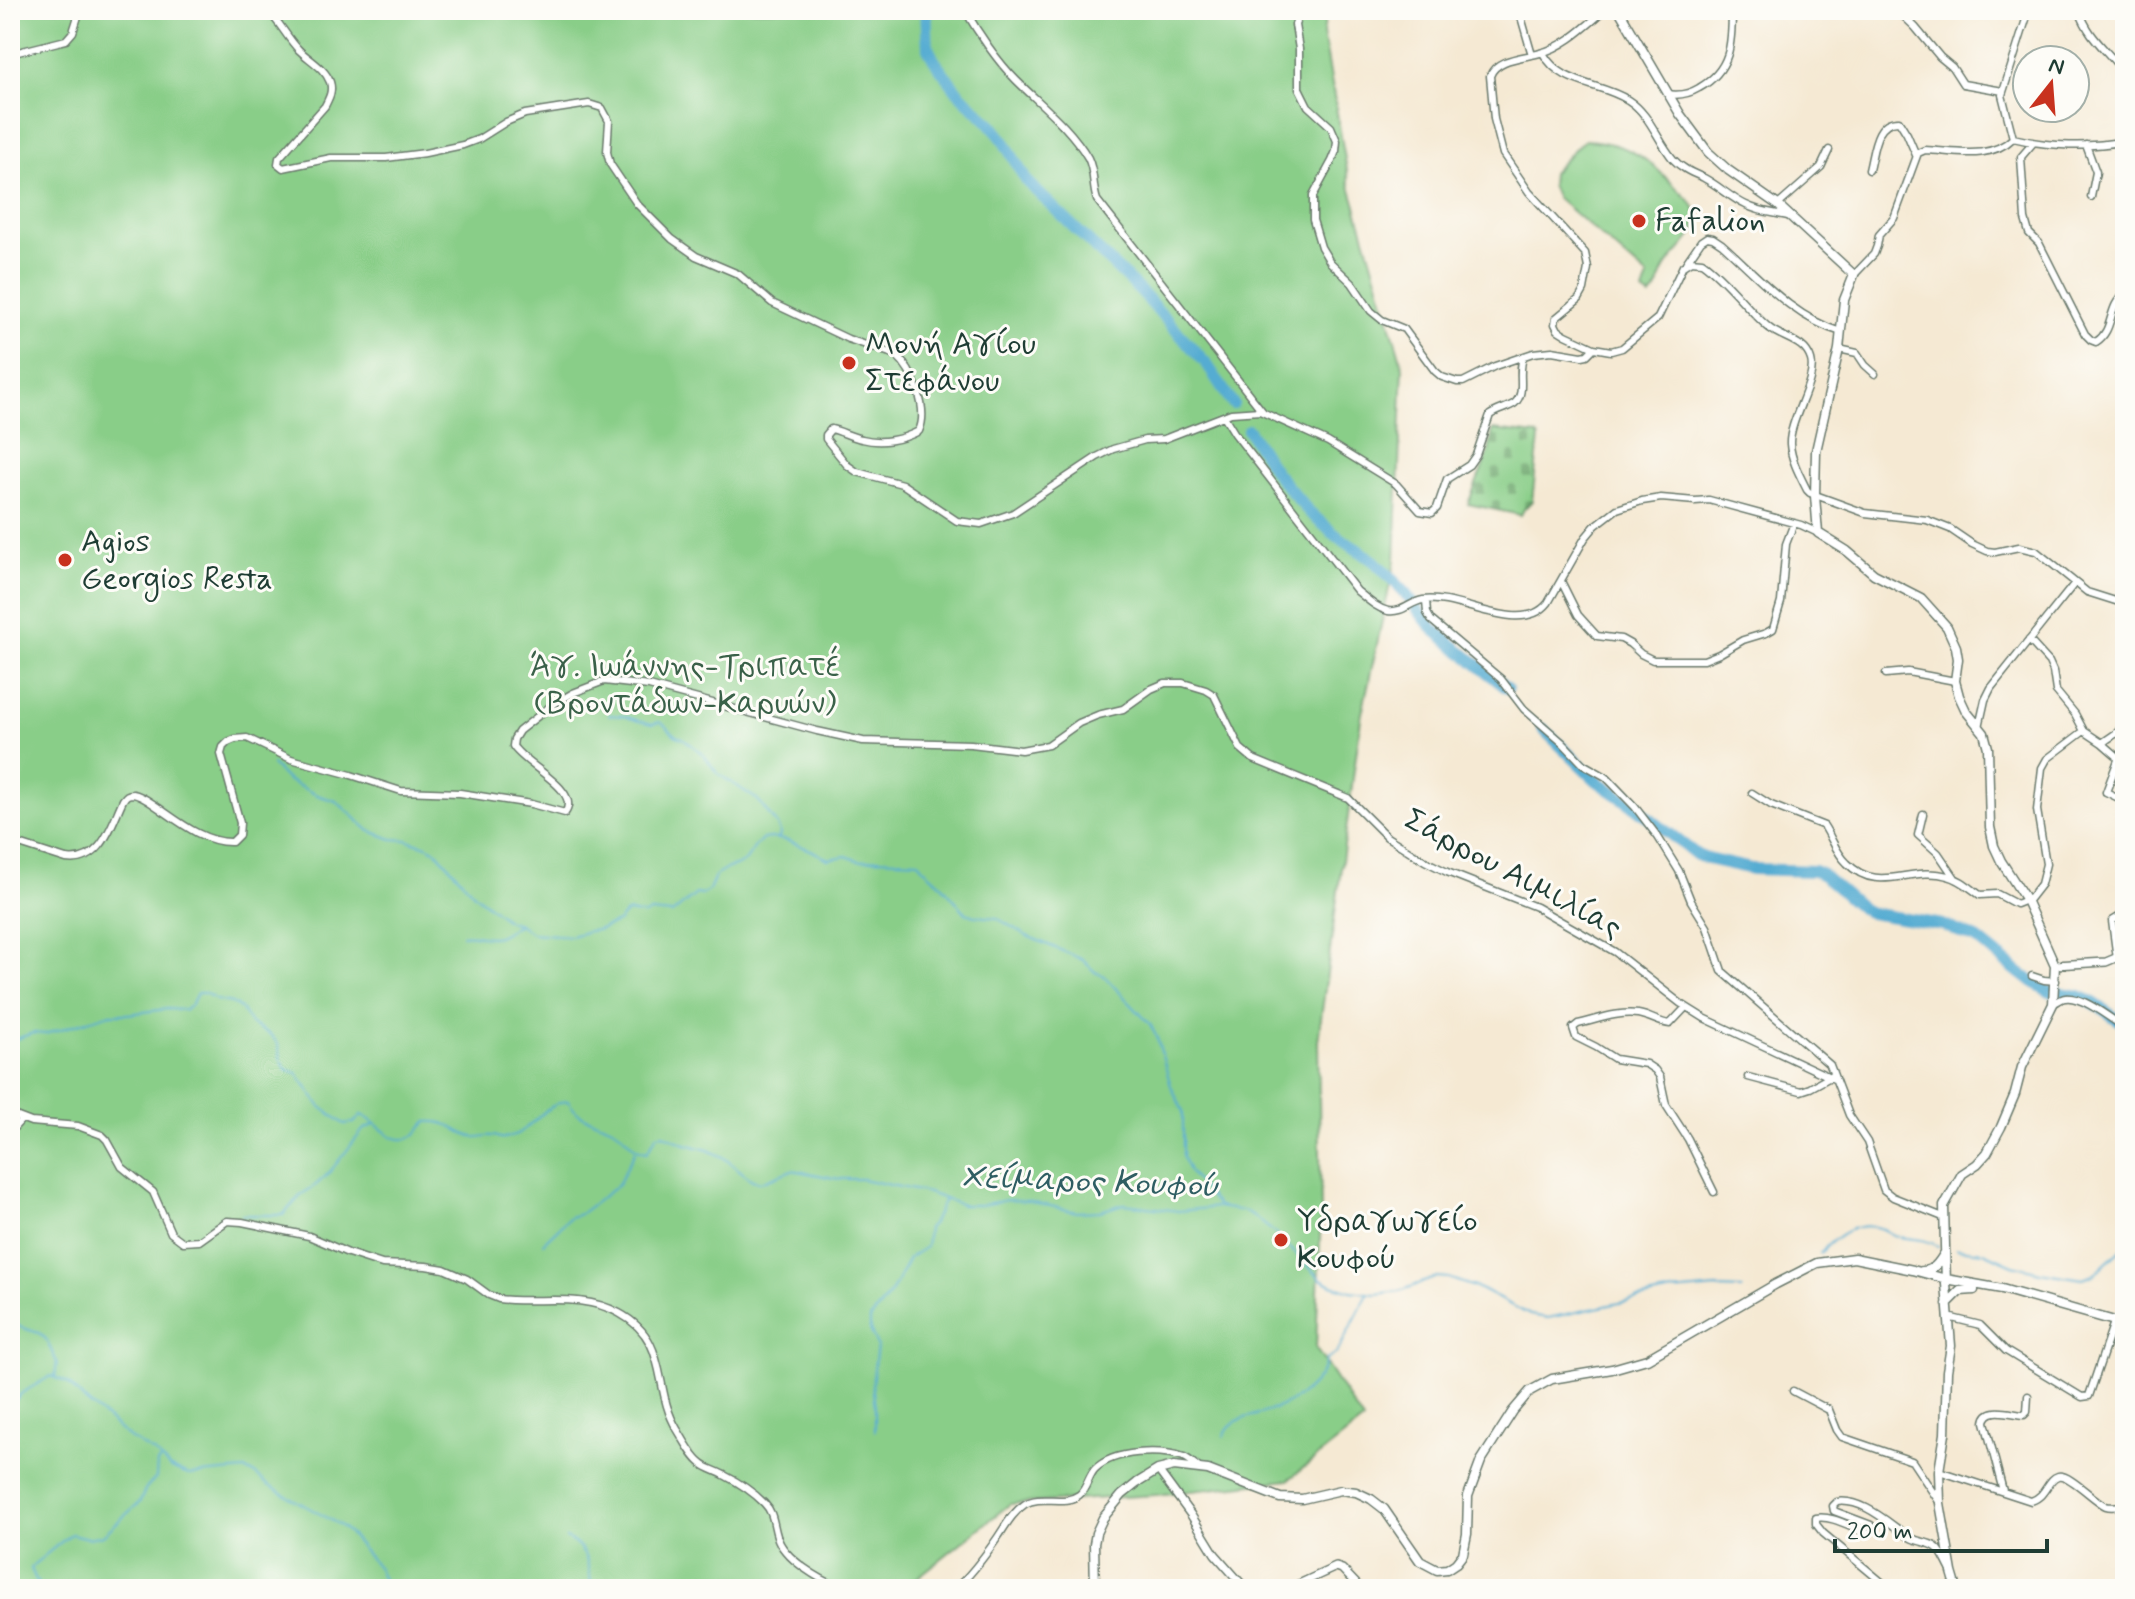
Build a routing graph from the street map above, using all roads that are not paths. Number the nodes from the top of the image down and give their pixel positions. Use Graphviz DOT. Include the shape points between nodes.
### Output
graph roads {
  1 [pos="80,10"];
  2 [pos="267,10"];
  3 [pos="965,10"];
  4 [pos="1300,10"];
  5 [pos="1519,10"];
  6 [pos="1605,10"];
  7 [pos="1619,10"];
  8 [pos="1732,10"];
  9 [pos="1897,10"];
  10 [pos="2029,10"];
  11 [pos="2079,10"];
  12 [pos="1543,53"];
  13 [pos="10,54"];
  14 [pos="1532,55"];
  15 [pos="2122,68"];
  16 [pos="2003,91"];
  17 [pos="1668,94"];
  18 [pos="2013,138"];
  19 [pos="2125,141"];
  20 [pos="2033,143"];
  21 [pos="2086,145"];
  22 [pos="1829,150"];
  23 [pos="1916,155"];
  24 [pos="1869,170"];
  25 [pos="2091,197"];
  26 [pos="1778,205"];
  27 [pos="1788,216"];
  28 [pos="1686,263"];
  29 [pos="1854,275"];
  30 [pos="2125,294"];
  31 [pos="1841,332"];
  32 [pos="1594,348"];
  33 [pos="1839,349"];
  34 [pos="1524,356"];
  35 [pos="1875,374"];
  36 [pos="1259,412"];
  37 [pos="1227,414"];
  38 [pos="1815,496"];
  39 [pos="1794,523"];
  40 [pos="1818,533"];
  41 [pos="1561,581"];
  42 [pos="2074,584"];
  43 [pos="1422,600"];
  44 [pos="2125,604"];
  45 [pos="2029,640"];
  46 [pos="1886,674"];
  47 [pos="1955,681"];
  48 [pos="2125,721"];
  49 [pos="1979,727"];
  50 [pos="2084,731"];
  51 [pos="2122,734"];
  52 [pos="2102,743"];
  53 [pos="1752,793"];
  54 [pos="2125,801"];
  55 [pos="1923,814"];
  56 [pos="10,841"];
  57 [pos="1955,878"];
  58 [pos="2026,901"];
  59 [pos="2125,913"];
  60 [pos="2125,954"];
  61 [pos="2117,959"];
  62 [pos="2055,965"];
  63 [pos="2032,976"];
  64 [pos="2055,992"];
  65 [pos="1686,1007"];
  66 [pos="2125,1028"];
  67 [pos="1748,1077"];
  68 [pos="1832,1078"];
  69 [pos="10,1114"];
  70 [pos="22,1119"];
  71 [pos="10,1132"];
  72 [pos="1714,1192"];
  73 [pos="1943,1217"];
  74 [pos="1945,1253"];
  75 [pos="1875,1264"];
  76 [pos="1913,1270"];
  77 [pos="1946,1281"];
  78 [pos="1974,1290"];
  79 [pos="2007,1291"];
  80 [pos="1947,1305"];
  81 [pos="1948,1317"];
  82 [pos="2114,1322"];
  83 [pos="2125,1324"];
  84 [pos="1793,1391"];
  85 [pos="2028,1396"];
  86 [pos="1199,1468"];
  87 [pos="1158,1470"];
  88 [pos="1939,1471"];
  89 [pos="2003,1491"];
  90 [pos="1940,1503"];
  91 [pos="2125,1505"];
  92 [pos="1952,1572"];
  93 [pos="842,1589"];
  94 [pos="955,1589"];
  95 [pos="1095,1589"];
  96 [pos="1246,1589"];
  97 [pos="1288,1589"];
  98 [pos="1361,1589"];
  99 [pos="1890,1589"];
  100 [pos="1957,1589"];
  1 -- 13 [label="street" via="66,40"];
  2 -- 37 [label="street" via="331,86 325,106 279,158 283,168 331,158 425,153 479,139 525,114 589,104 602,108 609,121 610,164 637,204 678,244 738,274 772,303 901,360 922,406 919,431 877,441 831,429 826,439 857,472 902,484 957,521 987,523 1006,516 1113,449 1164,439"];
  3 -- 36 [label="street" via="1013,78 1080,146 1092,167 1097,200"];
  4 -- 34 [label="street" via="1295,25 1299,88 1337,141 1312,203 1318,239 1330,262 1376,317 1404,329 1442,377 1463,382"];
  5 -- 14 [label="street"];
  6 -- 12 [label="street"];
  7 -- 17 [label="main road"];
  8 -- 17 [label="street" via="1723,68 1691,93"];
  9 -- 16 [label="street" via="1963,84"];
  10 -- 16 [label="street"];
  11 -- 15 [label="street" via="2094,40"];
  12 -- 14 [label="street"];
  12 -- 27 [label="street" via="1562,73 1637,107 1673,159 1687,170 1748,206"];
  14 -- 32 [label="street" via="1491,70 1494,119 1503,154 1587,258 1584,290 1555,324 1561,333"];
  15 -- 19 [label="street" via="2119,109"];
  16 -- 18 [label="street"];
  17 -- 26 [label="main road" via="1712,156"];
  18 -- 20 [label="street"];
  18 -- 23 [label="street" via="1993,151 1925,150"];
  19 -- 21 [label="street"];
  20 -- 21 [label="street"];
  20 -- 30 [label="street" via="2021,157 2025,219 2088,338 2096,342 2105,336 2114,305"];
  21 -- 25 [label="street" via="2096,172"];
  22 -- 26 [label="street" via="1821,167"];
  23 -- 24 [label="street" via="1899,121 1886,123"];
  23 -- 29 [label="street" via="1894,218 1879,235 1874,254"];
  26 -- 27 [label="main road"];
  27 -- 29 [label="main road"];
  28 -- 31 [label="street" via="1701,241 1713,238 1798,312"];
  28 -- 32 [label="street" via="1656,320 1622,348"];
  28 -- 38 [label="street" via="1699,261 1709,267 1768,327 1796,342 1810,358 1811,374 1790,443 1801,478"];
  29 -- 31 [label="main road" via="1844,300"];
  31 -- 33 [label="main road"];
  32 -- 34 [label="street" via="1582,356 1552,351"];
  33 -- 35 [label="street" via="1857,353"];
  33 -- 38 [label="main road" via="1816,451"];
  34 -- 36 [label="street" via="1519,398 1490,415 1476,455 1447,479 1432,513 1420,511 1396,484 1328,442"];
  36 -- 37 [label="street"];
  37 -- 43 [label="street" via="1235,434 1357,591 1392,611"];
  38 -- 40 [label="main road"];
  38 -- 42 [label="street" via="1865,513 1927,520 1987,551 2036,551"];
  39 -- 40 [label="street"];
  39 -- 41 [label="street" via="1709,500 1642,501 1617,509 1595,526"];
  39 -- 41 [label="street" via="1786,544 1775,626 1704,660 1653,660 1621,639 1597,636 1578,615"];
  40 -- 47 [label="main road" via="1934,611 1956,647"];
  41 -- 43 [label="street" via="1542,610 1528,616"];
  42 -- 44 [label="street"];
  42 -- 45 [label="street"];
  43 -- 68 [label="street" via="1431,620 1635,807 1679,871 1722,971 1826,1061"];
  45 -- 49 [label="street" via="1987,695"];
  45 -- 50 [label="street" via="2049,662 2056,691"];
  46 -- 47 [label="street" via="1908,672"];
  47 -- 49 [label="main road" via="1961,702"];
  48 -- 51 [label="street"];
  49 -- 58 [label="main road" via="1988,748 1994,846"];
  50 -- 52 [label="street"];
  50 -- 58 [label="street" via="2042,768 2037,810 2046,864 2041,884"];
  51 -- 52 [label="street"];
  52 -- 54 [label="street" via="2118,760 2106,792"];
  53 -- 57 [label="street" via="1824,826 1840,856 1867,877 1933,873"];
  55 -- 57 [label="street" via="1918,835"];
  56 -- 65 [label="street, Σάρρου Αιμιλίας" via="66,859 84,858 102,844 124,798 135,794 201,834 232,842 240,823 221,754 227,743 244,738 301,762 401,791 460,793 565,813 570,803 565,793 521,756 513,742 552,705 604,681 649,686 863,741 1021,750 1048,745 1079,723 1178,682 1211,692 1249,757 1348,798 1405,849 1579,931"];
  57 -- 58 [label="street" via="1980,895 1997,894 2016,904"];
  58 -- 62 [label="main road"];
  59 -- 61 [label="street" via="2112,921"];
  60 -- 61 [label="street"];
  61 -- 62 [label="street"];
  62 -- 64 [label="main road"];
  63 -- 64 [label="street"];
  64 -- 66 [label="street"];
  64 -- 73 [label="main road" via="1991,1147 1953,1187"];
  65 -- 68 [label="street, Σάρρου Αιμιλίας"];
  65 -- 72 [label="street" via="1670,1024 1624,1014 1578,1024 1573,1033 1615,1059 1655,1070 1666,1105"];
  67 -- 68 [label="street" via="1801,1091"];
  68 -- 73 [label="street" via="1867,1142 1884,1190"];
  69 -- 70 [label="street"];
  70 -- 71 [label="street"];
  70 -- 93 [label="street" via="78,1126 102,1135 122,1167 153,1192 171,1233 183,1242 202,1239 227,1221 242,1222 309,1236 382,1264 444,1269 499,1299 581,1301 618,1312 654,1350 669,1411 700,1463 764,1503 786,1552"];
  73 -- 74 [label="main road"];
  74 -- 76 [label="main road" via="1929,1270"];
  74 -- 77 [label="main road"];
  75 -- 76 [label="main road"];
  75 -- 77 [label="main road"];
  75 -- 86 [label="main road" via="1854,1258 1817,1263 1647,1359 1552,1379 1530,1391 1481,1461 1468,1496 1463,1554 1447,1569 1420,1561 1384,1509 1365,1495 1341,1490 1280,1498"];
  76 -- 77 [label="main road"];
  77 -- 78 [label="main road"];
  77 -- 79 [label="main road"];
  77 -- 80 [label="main road"];
  78 -- 79 [label="main road"];
  78 -- 80 [label="main road" via="1960,1291"];
  79 -- 82 [label="main road"];
  80 -- 81 [label="main road"];
  81 -- 82 [label="street" via="1980,1325 2006,1351 2082,1397 2089,1396"];
  81 -- 88 [label="main road" via="1951,1346"];
  82 -- 83 [label="main road"];
  84 -- 90 [label="street" via="1827,1408 1842,1437 1912,1461"];
  85 -- 89 [label="street" via="2024,1415 1993,1412 1984,1419"];
  86 -- 87 [label="main road"];
  86 -- 94 [label="street" via="1184,1457 1148,1453 1106,1461 1077,1496 1030,1501 1016,1511"];
  87 -- 95 [label="main road" via="1122,1495 1100,1523 1093,1549"];
  87 -- 96 [label="street" via="1215,1554"];
  88 -- 89 [label="street"];
  88 -- 90 [label="main road"];
  89 -- 91 [label="street" via="2034,1501 2061,1476 2106,1506"];
  90 -- 92 [label="main road"];
  92 -- 99 [label="street" via="1936,1547 1911,1537 1878,1513 1847,1501 1834,1504 1835,1511 1872,1526 1868,1533 1816,1518 1823,1533"];
  92 -- 100 [label="main road"];
  97 -- 98 [label="street" via="1336,1567"];
}
